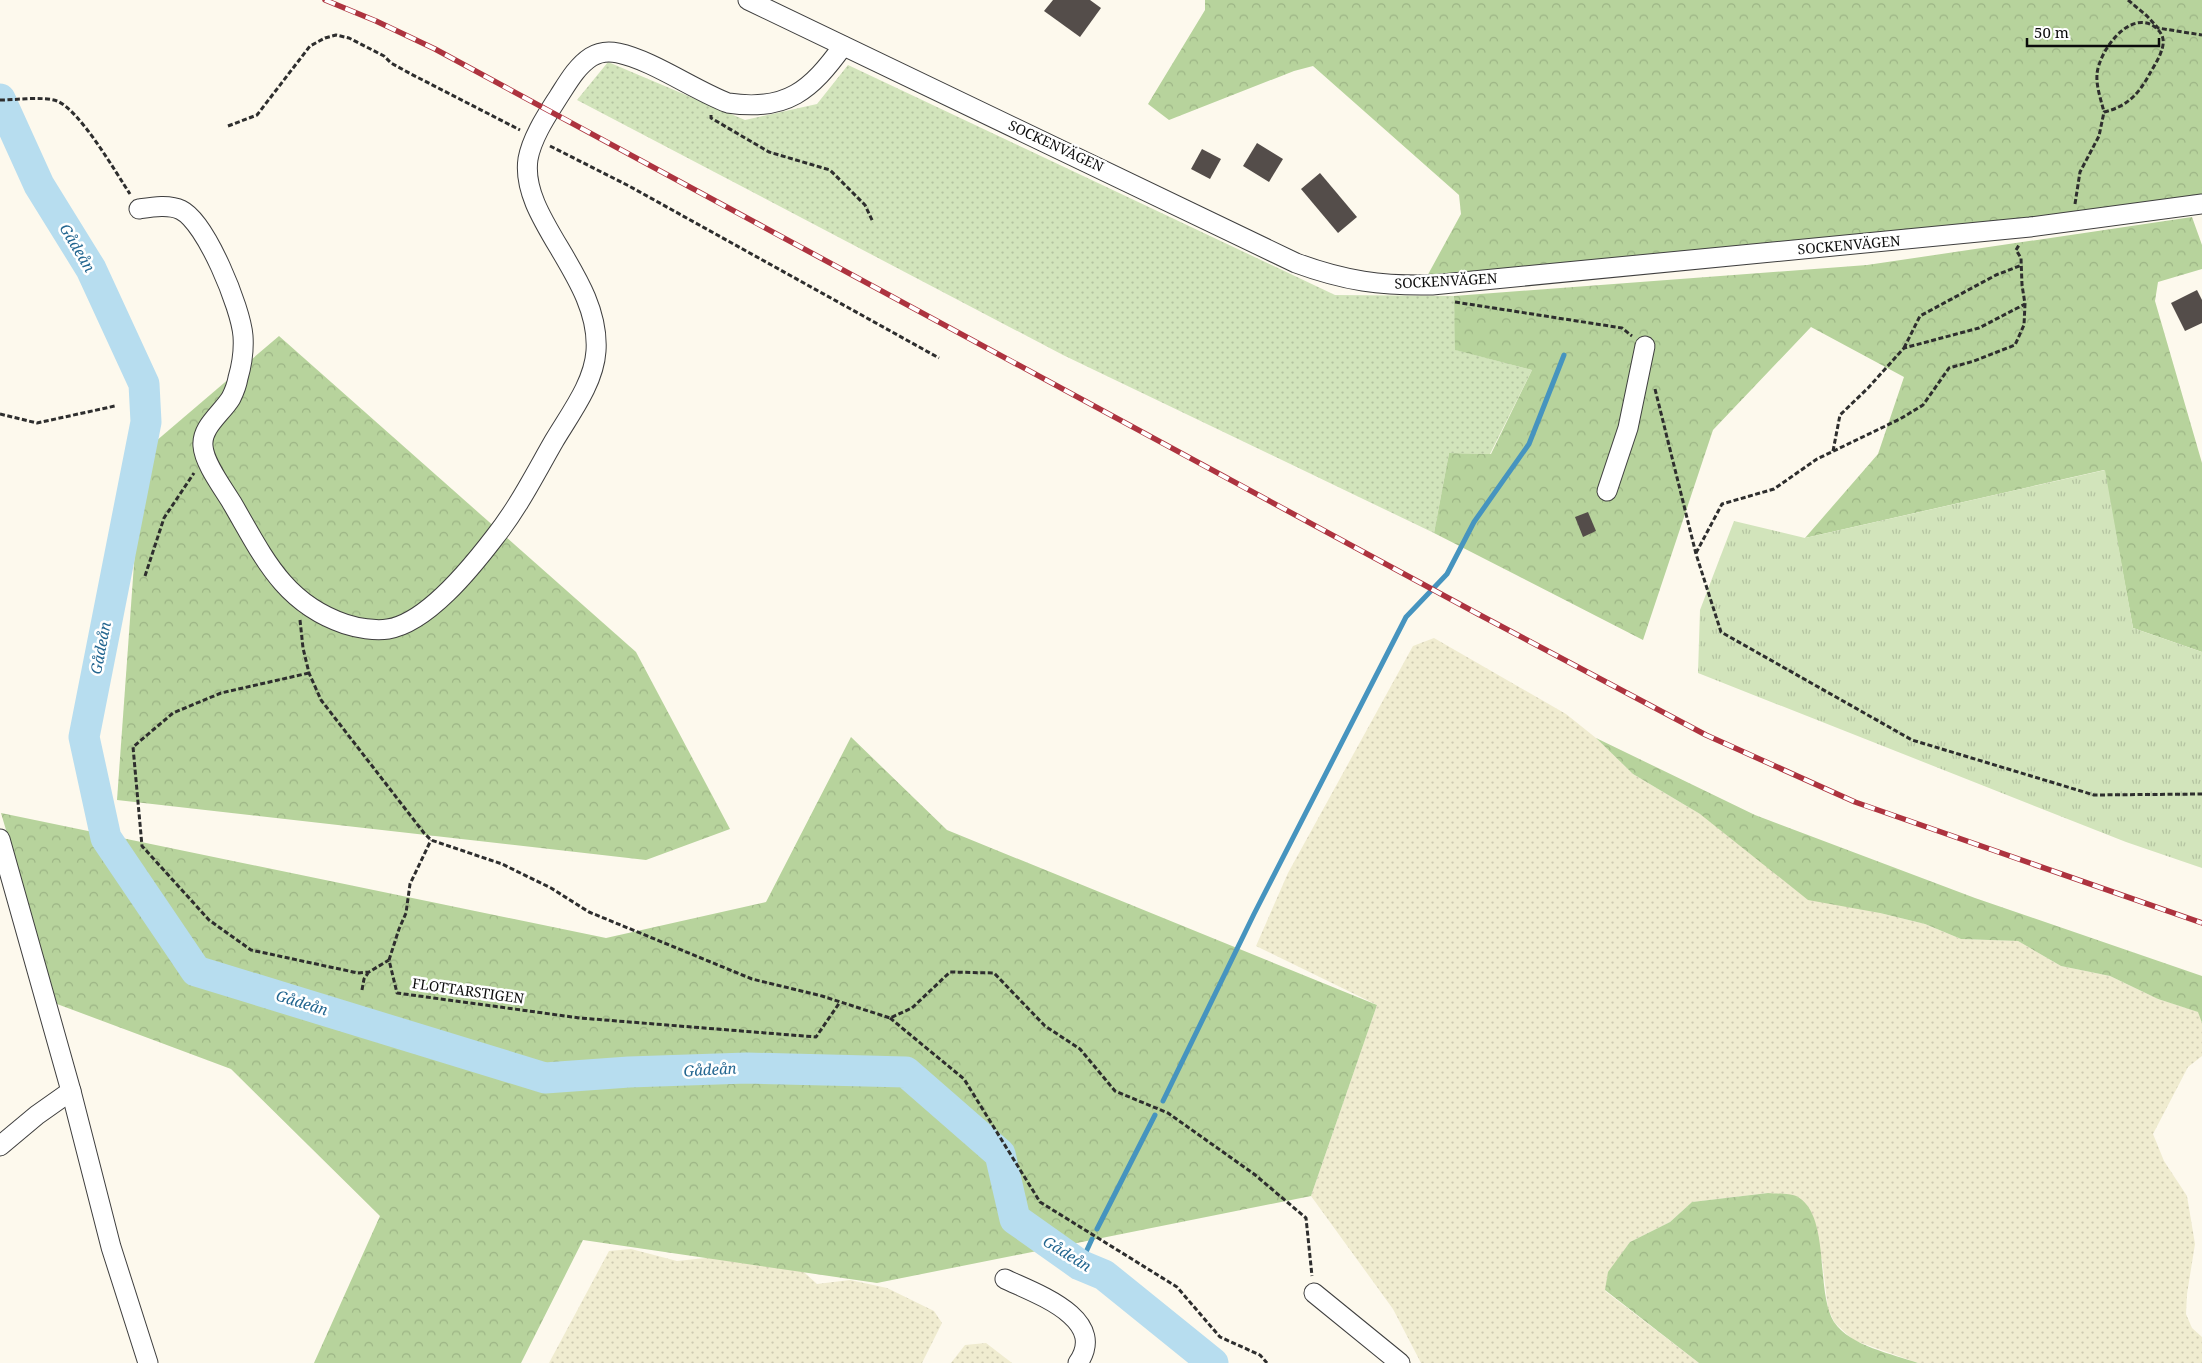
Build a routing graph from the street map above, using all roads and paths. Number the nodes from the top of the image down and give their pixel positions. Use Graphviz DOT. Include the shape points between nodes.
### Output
graph roads {
  1 [pos="748,0"];
  2 [pos="2128,0"];
  3 [pos="2158,28"];
  4 [pos="2202,35"];
  5 [pos="843,46"];
  6 [pos="713,97"];
  7 [pos="0,100"];
  8 [pos="2104,112"];
  9 [pos="228,126"];
  10 [pos="535,138"];
  11 [pos="2202,204"];
  12 [pos="139,209"];
  13 [pos="873,222"];
  14 [pos="2073,222"];
  15 [pos="2030,228"];
  16 [pos="2022,265"];
  17 [pos="1432,285"];
  18 [pos="2025,304"];
  19 [pos="1645,346"];
  20 [pos="1904,348"];
  21 [pos="939,358"];
  22 [pos="1654,384"];
  23 [pos="115,406"];
  24 [pos="0,414"];
  25 [pos="1833,451"];
  26 [pos="205,456"];
  27 [pos="1607,491"];
  28 [pos="1696,554"];
  29 [pos="145,576"];
  30 [pos="298,600"];
  31 [pos="309,673"];
  32 [pos="2202,794"];
  33 [pos="0,839"];
  34 [pos="431,840"];
  35 [pos="389,960"];
  36 [pos="369,972"];
  37 [pos="362,990"];
  38 [pos="840,1002"];
  39 [pos="890,1018"];
  40 [pos="71,1091"];
  41 [pos="0,1146"];
  42 [pos="1005,1279"];
  43 [pos="1314,1293"];
  44 [pos="148,1363"];
  45 [pos="1078,1363"];
  46 [pos="1267,1363"];
  47 [pos="1400,1363"];
  1 -- 5 [label="street, SOCKENVÄGEN"];
  2 -- 3 [label="path"];
  3 -- 4 [label="path"];
  3 -- 8 [label="path" via="2162,46 2148,77 2124,106"];
  3 -- 8 [label="path" via="2146,22 2133,24 2111,41 2097,74"];
  5 -- 6 [label="street" via="823,73 791,98 768,105 744,106"];
  5 -- 17 [label="street, SOCKENVÄGEN" via="1296,263 1349,280"];
  6 -- 10 [label="street" via="636,58 600,53 584,62 575,72"];
  6 -- 13 [label="path" via="711,118 769,152 830,170 865,205"];
  7 -- 12 [label="path" via="44,99 70,108"];
  8 -- 14 [label="path" via="2099,136 2080,172"];
  9 -- 10 [label="path" via="257,115 310,46 336,35 384,56 411,74"];
  10 -- 21 [label="path" via="629,186"];
  10 -- 30 [label="street" via="527,170 533,195 540,214 580,283 595,324 596,351 582,393 512,514 463,574 416,618 388,629 355,628 315,612"];
  11 -- 14 [label="street, SOCKENVÄGEN"];
  12 -- 26 [label="street" via="159,206 183,210 202,231 240,315 243,356 238,379 232,397 207,430 202,447"];
  14 -- 15 [label="street, SOCKENVÄGEN"];
  15 -- 16 [label="path" via="2016,250"];
  15 -- 17 [label="street, SOCKENVÄGEN"];
  16 -- 18 [label="path"];
  16 -- 20 [label="path" via="1996,275 1920,316"];
  17 -- 19 [label="path" via="1450,301 1622,328"];
  18 -- 20 [label="path" via="1979,328"];
  18 -- 25 [label="path" via="2024,325 2015,345 1974,362 1949,368 1923,405"];
  19 -- 27 [label="street" via="1628,428"];
  20 -- 25 [label="path" via="1840,415"];
  22 -- 28 [label="path"];
  23 -- 24 [label="path" via="37,423"];
  25 -- 28 [label="path" via="1774,489 1722,504"];
  26 -- 29 [label="path" via="164,518"];
  26 -- 30 [label="street" via="257,547"];
  28 -- 32 [label="path" via="1721,632 1912,740 2094,795"];
  30 -- 31 [label="path"];
  31 -- 34 [label="path" via="321,700"];
  31 -- 36 [label="path" via="221,693 173,714 133,747 142,846 208,920 251,950 358,973"];
  33 -- 40 [label="street"];
  34 -- 35 [label="path" via="410,884 406,913"];
  34 -- 38 [label="path" via="502,864 552,888 589,912 752,979"];
  35 -- 36 [label="path"];
  35 -- 38 [label="path, FLOTTARSTIGEN" via="397,993 580,1018 816,1036"];
  36 -- 37 [label="path"];
  38 -- 39 [label="path"];
  39 -- 43 [label="path" via="912,1008 950,972 994,973 1045,1026 1080,1049 1115,1091 1168,1113 1254,1174 1306,1218"];
  39 -- 46 [label="path" via="964,1079 1040,1202 1177,1287 1220,1337 1260,1355"];
  40 -- 41 [label="street"];
  40 -- 44 [label="street" via="111,1247"];
  42 -- 45 [label="street" via="1059,1304 1075,1317 1083,1331 1085,1347"];
  43 -- 47 [label="street"];
}
